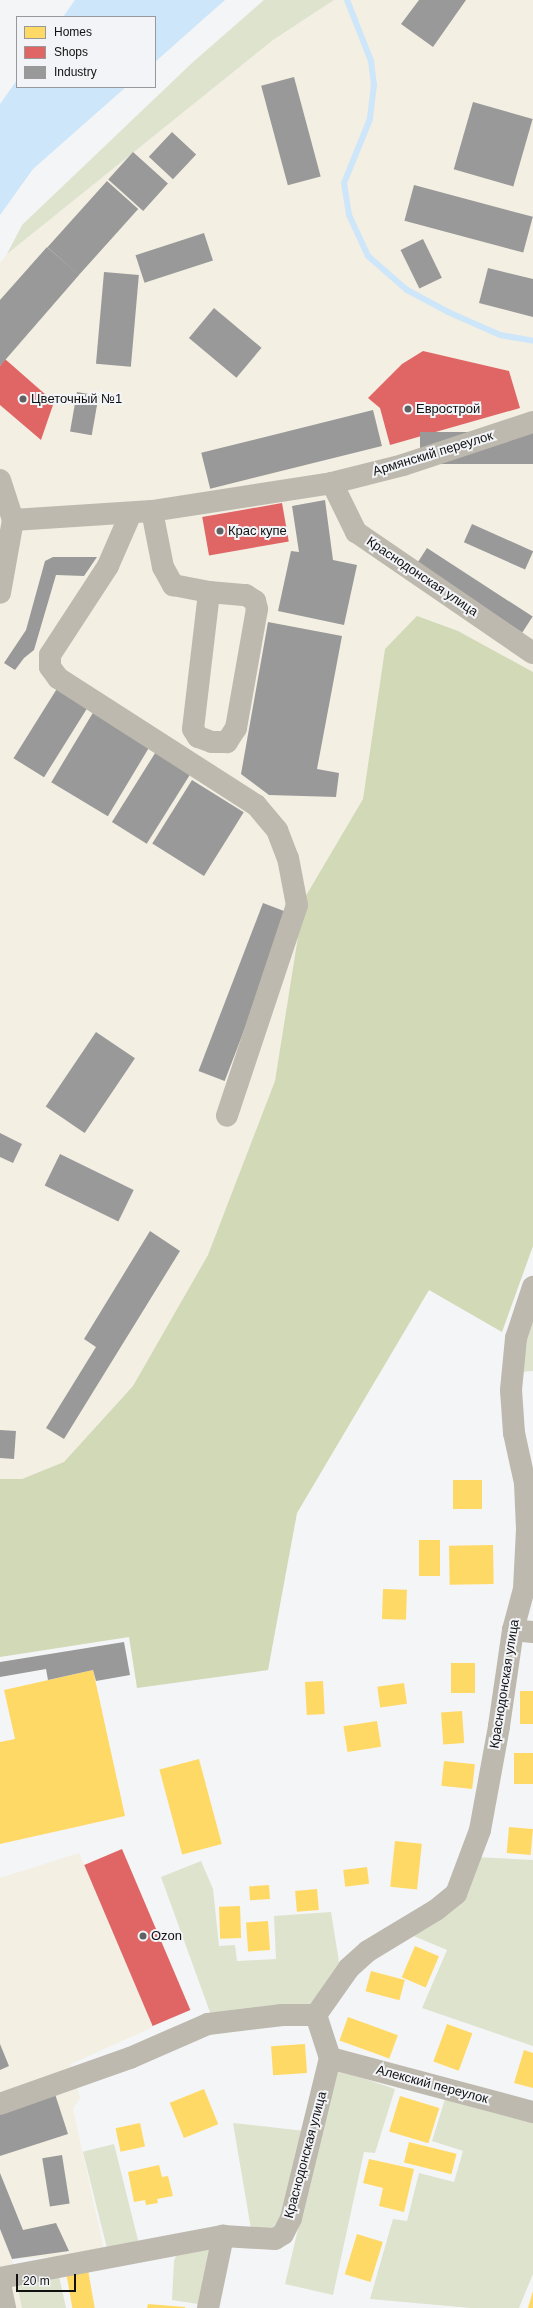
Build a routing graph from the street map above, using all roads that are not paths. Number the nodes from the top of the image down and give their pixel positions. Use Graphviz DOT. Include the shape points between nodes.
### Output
graph roads {
  1 [pos="533,422"];
  2 [pos="0,480"];
  3 [pos="332,483"];
  4 [pos="152,511"];
  5 [pos="131,512"];
  6 [pos="13,520"];
  7 [pos="209,592"];
  8 [pos="0,593"];
  9 [pos="533,653"];
  10 [pos="227,1116"];
  11 [pos="533,1287"];
  12 [pos="523,1631"];
  13 [pos="316,2015"];
  14 [pos="330,2058"];
  15 [pos="0,2104"];
  16 [pos="533,2112"];
  17 [pos="223,2236"];
  18 [pos="0,2278"];
  19 [pos="0,2284"];
  20 [pos="5,2308"];
  21 [pos="208,2308"];
  1 -- 3 [label="street, Армянский переулок" via="403,465"];
  2 -- 6 [label="street"];
  3 -- 4 [label="street, Армянский переулок"];
  3 -- 9 [label="street, Краснодонская улица" via="356,532"];
  4 -- 5 [label="street, Армянский переулок"];
  4 -- 7 [label="street" via="167,578 173,585"];
  5 -- 6 [label="street, Армянский переулок"];
  5 -- 10 [label="street" via="108,566 50,655 50,667 58,678 256,805 277,830 288,858 297,905"];
  6 -- 8 [label="street"];
  7 -- 7 [label="street" via="193,729 198,737 212,742 228,742 236,728 257,609 255,601 246,595"];
  11 -- 12 [label="street, Краснодонская улица" via="516,1338 511,1390 514,1433 525,1483 527,1529"];
  12 -- 13 [label="street, Краснодонская улица" via="499,1726 480,1830 456,1894 436,1910 368,1951 354,1964"];
  13 -- 14 [label="street"];
  13 -- 15 [label="street" via="282,2015 208,2024 130,2058"];
  14 -- 16 [label="street, Алекский переулок"];
  14 -- 17 [label="street, Краснодонская улица" via="300,2187 291,2218 283,2234 275,2239"];
  17 -- 18 [label="street, Краснодонская улица"];
  17 -- 21 [label="street"];
  19 -- 20 [label="street"];
}
